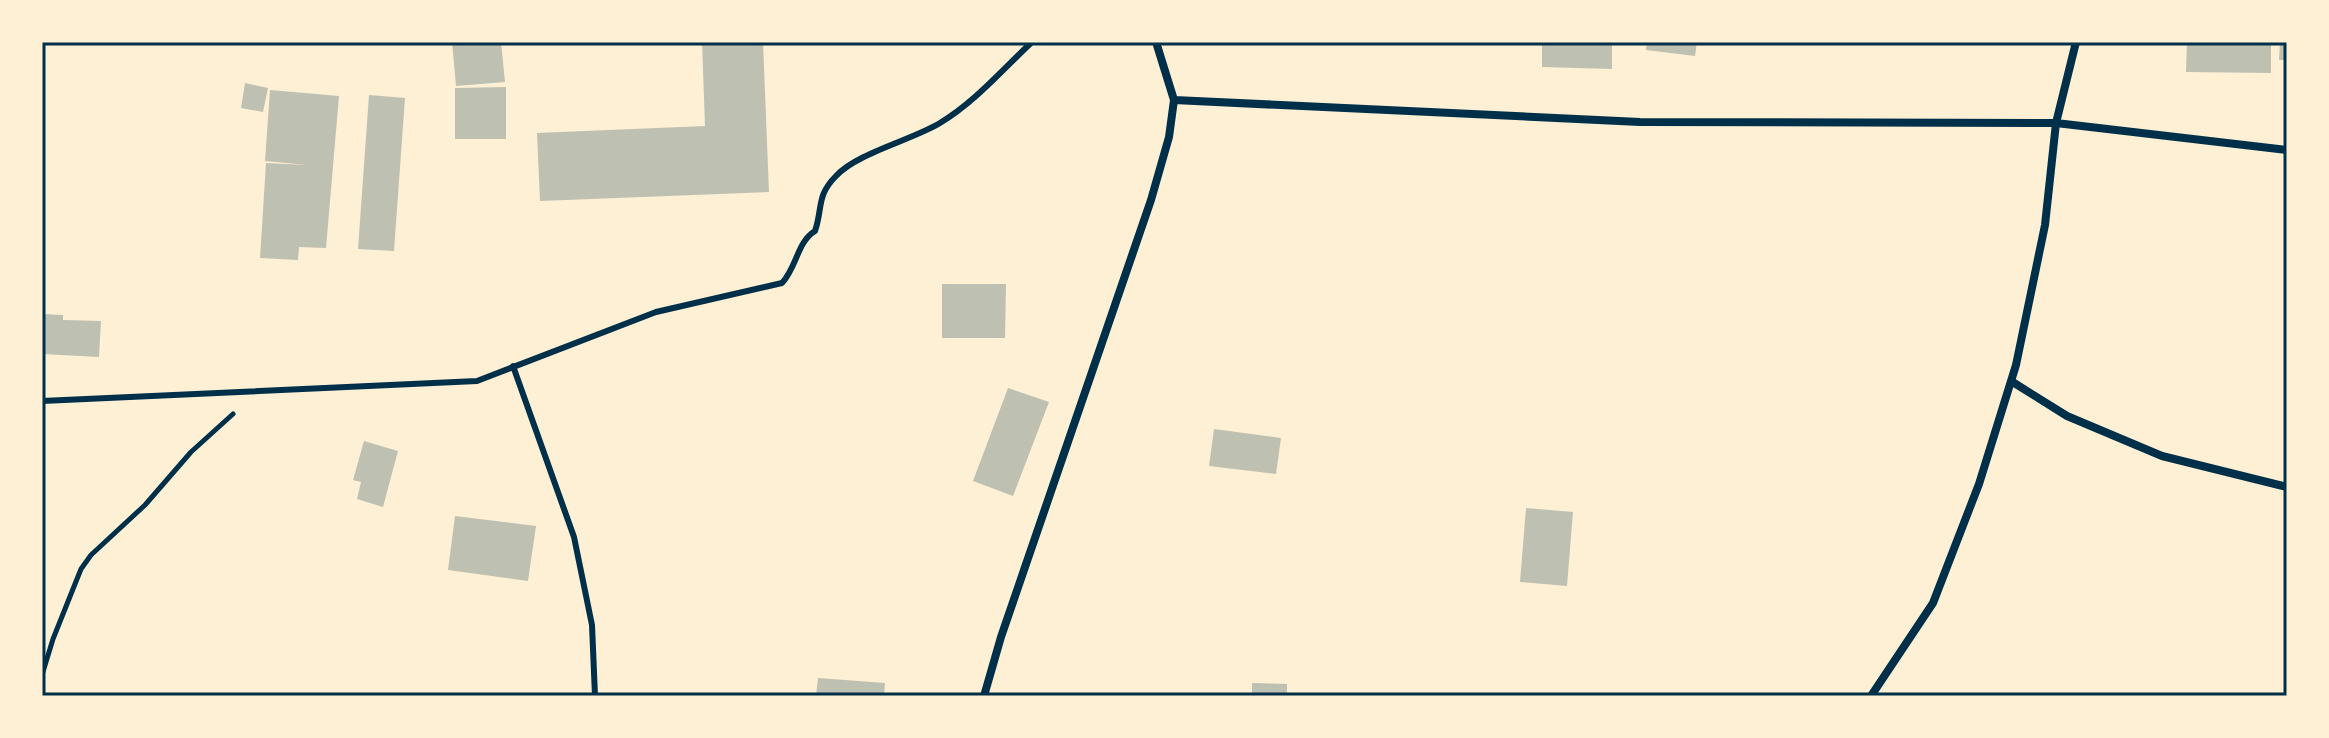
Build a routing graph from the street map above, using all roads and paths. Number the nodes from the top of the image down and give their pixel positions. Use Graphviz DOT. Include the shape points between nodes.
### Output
graph roads {
  1 [pos="1032,42"];
  2 [pos="1156,42"];
  3 [pos="2076,42"];
  4 [pos="1174,100"];
  5 [pos="2056,123"];
  6 [pos="2287,150"];
  7 [pos="513,366"];
  8 [pos="2011,381"];
  9 [pos="259,390"];
  10 [pos="42,401"];
  11 [pos="2287,487"];
  12 [pos="42,675"];
  13 [pos="595,696"];
  14 [pos="984,696"];
  15 [pos="1871,696"];
  1 -- 7 [label="lane" via="970,103 937,125 837,173 823,193 815,231 782,283 656,312"];
  2 -- 4 [label="street"];
  3 -- 5 [label="street"];
  4 -- 5 [label="street" via="1640,122"];
  4 -- 14 [label="street" via="1151,200"];
  5 -- 6 [label="street"];
  5 -- 8 [label="street" via="2045,225"];
  7 -- 9 [label="lane" via="477,381"];
  7 -- 13 [label="lane" via="574,537 592,625"];
  8 -- 11 [label="street" via="2067,416 2162,456"];
  8 -- 15 [label="street" via="1933,603"];
  9 -- 10 [label="lane"];
  9 -- 12 [label="path" via="91,555"];
}
